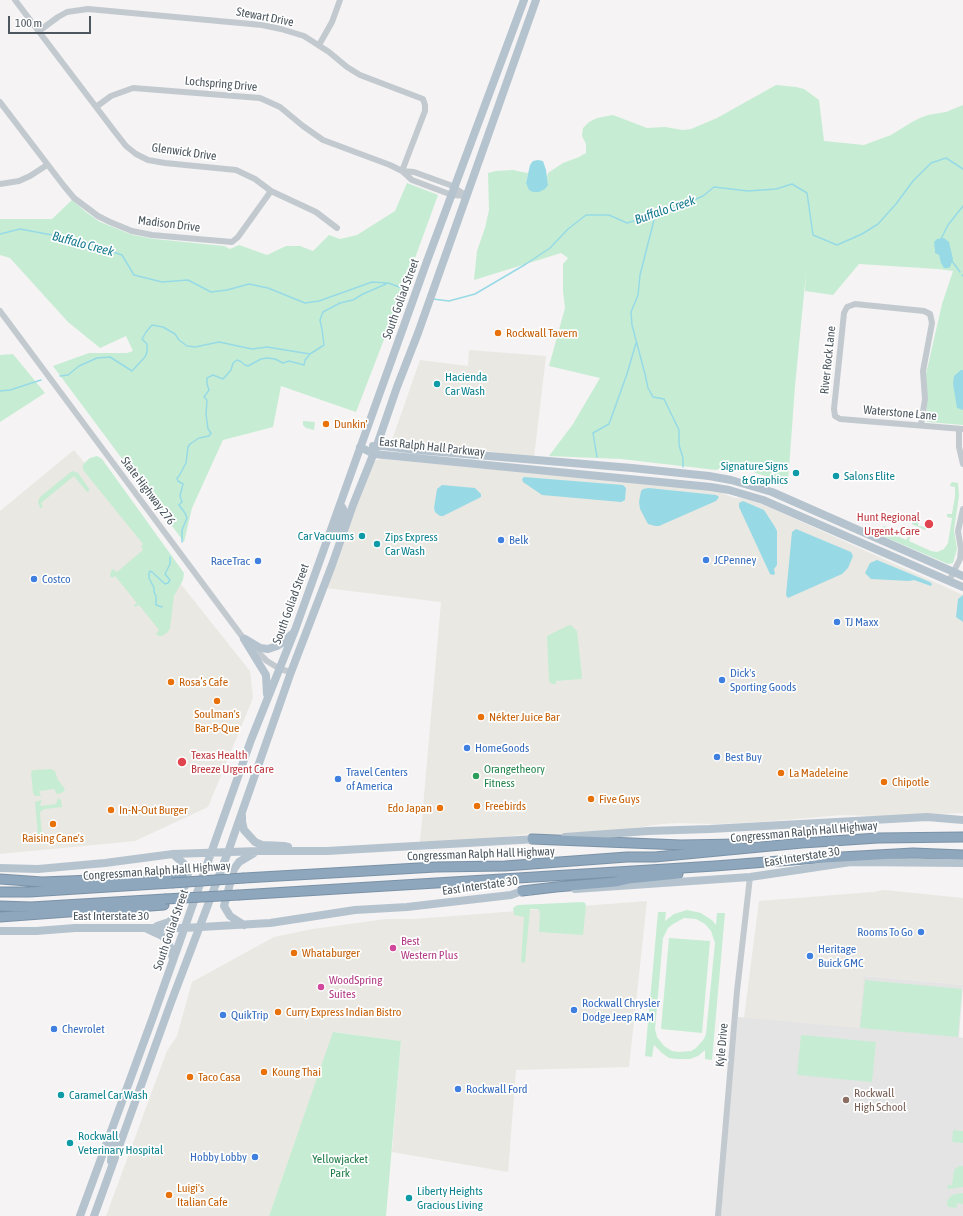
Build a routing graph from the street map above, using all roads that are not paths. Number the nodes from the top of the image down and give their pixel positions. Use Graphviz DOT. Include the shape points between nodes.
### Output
graph roads {
  1 [pos="15,0"];
  2 [pos="340,0"];
  3 [pos="524,0"];
  4 [pos="536,0"];
  5 [pos="39,30"];
  6 [pos="319,45"];
  7 [pos="0,102"];
  8 [pos="96,107"];
  9 [pos="47,165"];
  10 [pos="402,171"];
  11 [pos="0,184"];
  12 [pos="270,191"];
  13 [pos="453,191"];
  14 [pos="466,196"];
  15 [pos="337,228"];
  16 [pos="0,311"];
  17 [pos="835,416"];
  18 [pos="921,425"];
  19 [pos="961,429"];
  20 [pos="377,445"];
  21 [pos="360,447"];
  22 [pos="374,454"];
  23 [pos="475,454"];
  24 [pos="514,458"];
  25 [pos="474,464"];
  26 [pos="963,464"];
  27 [pos="513,467"];
  28 [pos="632,468"];
  29 [pos="631,479"];
  30 [pos="732,480"];
  31 [pos="729,490"];
  32 [pos="340,505"];
  33 [pos="963,511"];
  34 [pos="332,565"];
  35 [pos="954,572"];
  36 [pos="963,576"];
  37 [pos="949,581"];
  38 [pos="960,586"];
  39 [pos="295,630"];
  40 [pos="244,639"];
  41 [pos="280,669"];
  42 [pos="291,672"];
  43 [pos="267,699"];
  44 [pos="242,812"];
  45 [pos="963,820"];
  46 [pos="963,837"];
  47 [pos="532,839"];
  48 [pos="802,843"];
  49 [pos="258,851"];
  50 [pos="298,851"];
  51 [pos="211,852"];
  52 [pos="228,852"];
  53 [pos="173,854"];
  54 [pos="963,855"];
  55 [pos="963,863"];
  56 [pos="715,866"];
  57 [pos="0,868"];
  58 [pos="750,877"];
  59 [pos="0,879"];
  60 [pos="190,882"];
  61 [pos="522,891"];
  62 [pos="0,892"];
  63 [pos="164,902"];
  64 [pos="0,906"];
  65 [pos="0,917"];
  66 [pos="244,925"];
  67 [pos="144,928"];
  68 [pos="153,928"];
  69 [pos="184,928"];
  70 [pos="201,928"];
  71 [pos="0,931"];
  72 [pos="173,960"];
  73 [pos="129,1082"];
  74 [pos="141,1087"];
  75 [pos="110,1136"];
  76 [pos="110,1172"];
  77 [pos="80,1216"];
  78 [pos="94,1216"];
  79 [pos="718,1216"];
  1 -- 5 [label="street, Glenwick Drive"];
  2 -- 6 [label="street" via="332,22"];
  3 -- 13 [label="main road, South Goliad Street"];
  4 -- 14 [label="main road, South Goliad Street"];
  5 -- 6 [label="street, Stewart Drive" via="67,12 101,9 262,25 304,36"];
  5 -- 8 [label="street, Glenwick Drive"];
  6 -- 10 [label="street, Stewart Drive" via="360,75 423,99 425,111"];
  7 -- 9 [label="street, Madison Drive"];
  8 -- 10 [label="street, Lochspring Drive" via="111,96 133,88 260,98 280,107 323,140"];
  8 -- 12 [label="street, Glenwick Drive" via="126,146 148,160 236,170 255,179"];
  9 -- 11 [label="street" via="19,181"];
  9 -- 12 [label="street, Madison Drive" via="86,208 132,231 152,235 232,242"];
  10 -- 13 [label="street, Lochspring Drive" via="414,172"];
  12 -- 15 [label="street, Glenwick Drive" via="316,212"];
  13 -- 14 [label="street, Lochspring Drive"];
  13 -- 21 [label="main road, South Goliad Street"];
  14 -- 20 [label="main road, South Goliad Street"];
  16 -- 40 [label="street, State Highway 276"];
  17 -- 18 [label="street, Waterstone Lane" via="840,419"];
  17 -- 18 [label="street, River Rock Lane" via="844,313 847,307 855,304 924,311 930,314 932,323 923,371 925,399"];
  18 -- 19 [label="street, Waterstone Lane"];
  19 -- 26 [label="street" via="959,447"];
  20 -- 21 [label="main road, East Ralph Hall Parkway"];
  20 -- 22 [label="main road, South Goliad Street"];
  20 -- 23 [label="main road, East Ralph Hall Parkway"];
  21 -- 22 [label="main road, East Ralph Hall Parkway"];
  21 -- 32 [label="main road, South Goliad Street"];
  22 -- 25 [label="main road, East Ralph Hall Parkway"];
  22 -- 34 [label="main road, South Goliad Street"];
  23 -- 24 [label="main road, East Ralph Hall Parkway"];
  23 -- 25 [label="main road"];
  24 -- 27 [label="main road"];
  24 -- 28 [label="main road, East Ralph Hall Parkway"];
  25 -- 27 [label="main road, East Ralph Hall Parkway"];
  27 -- 29 [label="main road, East Ralph Hall Parkway"];
  28 -- 29 [label="main road"];
  28 -- 30 [label="main road, East Ralph Hall Parkway"];
  29 -- 31 [label="main road, East Ralph Hall Parkway"];
  30 -- 31 [label="main road"];
  30 -- 35 [label="main road, East Ralph Hall Parkway" via="772,492"];
  31 -- 37 [label="main road, East Ralph Hall Parkway" via="763,500"];
  32 -- 34 [label="main road" via="344,511 326,560"];
  32 -- 39 [label="main road, South Goliad Street"];
  33 -- 35 [label="street" via="958,531 960,559"];
  34 -- 42 [label="main road, South Goliad Street"];
  35 -- 36 [label="main road, East Ralph Hall Parkway"];
  35 -- 37 [label="street"];
  36 -- 38 [label="street"];
  37 -- 38 [label="main road, East Ralph Hall Parkway"];
  39 -- 40 [label="main road" via="282,643 268,649 260,648"];
  39 -- 41 [label="main road, South Goliad Street"];
  40 -- 41 [label="street, State Highway 276"];
  40 -- 43 [label="main road" via="266,675"];
  41 -- 42 [label="street, State Highway 276"];
  41 -- 43 [label="main road, South Goliad Street"];
  42 -- 44 [label="main road, South Goliad Street"];
  43 -- 51 [label="main road, South Goliad Street"];
  44 -- 50 [label="main road" via="244,830 255,842 262,845 284,846"];
  44 -- 52 [label="main road, South Goliad Street"];
  45 -- 47 [label="main road" via="927,817"];
  46 -- 48 [label="highway, Congressman Ralph Hall Highway" via="878,838"];
  47 -- 48 [label="highway" via="680,845"];
  47 -- 50 [label="main road"];
  48 -- 60 [label="highway, Congressman Ralph Hall Highway, bridge" via="655,857"];
  49 -- 50 [label="main road"];
  49 -- 52 [label="main road"];
  49 -- 66 [label="main road" via="244,858 234,869 224,906 230,916"];
  51 -- 52 [label="main road"];
  51 -- 53 [label="main road"];
  51 -- 69 [label="main road, South Goliad Street"];
  52 -- 70 [label="main road, South Goliad Street"];
  53 -- 57 [label="main road" via="101,864 38,869"];
  53 -- 68 [label="main road" via="184,864 188,874 177,914 169,922"];
  54 -- 56 [label="highway, Congressman Ralph Hall Highway" via="905,853"];
  55 -- 58 [label="main road, East Interstate 30" via="851,862"];
  56 -- 61 [label="highway" via="689,873"];
  56 -- 63 [label="highway, Congressman Ralph Hall Highway, bridge"];
  58 -- 61 [label="main road, East Interstate 30" via="592,889"];
  58 -- 79 [label="street, Kyle Drive" via="737,992"];
  59 -- 60 [label="highway" via="42,882 182,876"];
  60 -- 62 [label="highway, Congressman Ralph Hall Highway, bridge"];
  61 -- 66 [label="main road, East Interstate 30" via="504,896 355,910"];
  63 -- 64 [label="highway, Congressman Ralph Hall Highway"];
  63 -- 65 [label="highway"];
  66 -- 70 [label="main road, East Interstate 30"];
  67 -- 68 [label="main road, East Interstate 30"];
  67 -- 71 [label="main road, East Interstate 30"];
  67 -- 72 [label="main road" via="167,941"];
  68 -- 69 [label="main road, East Interstate 30"];
  69 -- 70 [label="main road, East Interstate 30"];
  69 -- 72 [label="main road, South Goliad Street"];
  70 -- 74 [label="main road, South Goliad Street"];
  72 -- 73 [label="main road, South Goliad Street"];
  73 -- 74 [label="main road"];
  73 -- 75 [label="main road, South Goliad Street"];
  74 -- 76 [label="main road, South Goliad Street"];
  75 -- 76 [label="main road" via="115,1139"];
  75 -- 77 [label="main road, South Goliad Street"];
  76 -- 78 [label="main road, South Goliad Street"];
}
